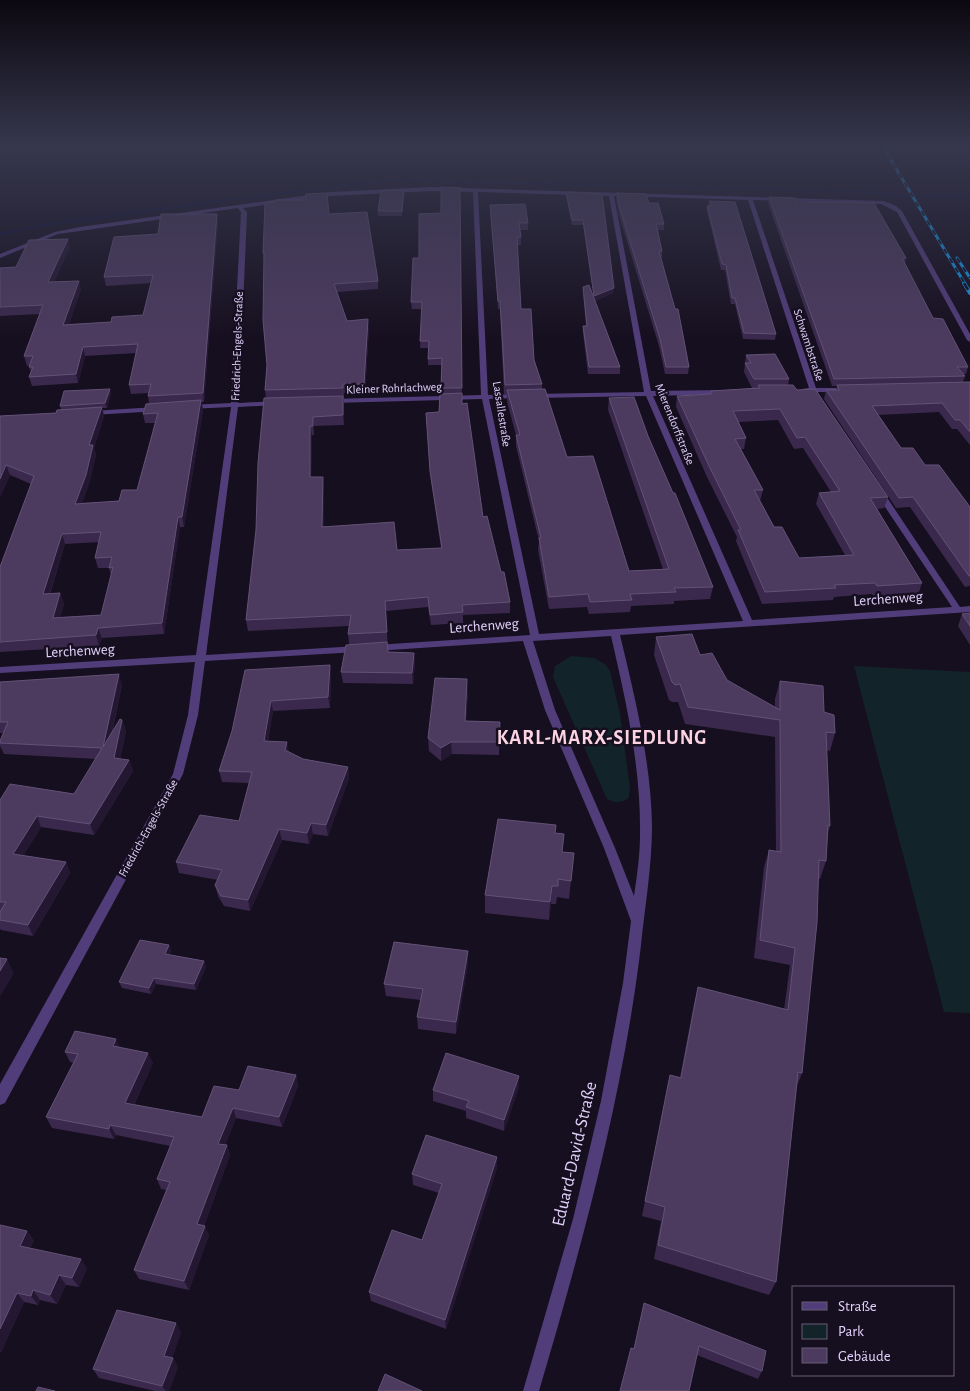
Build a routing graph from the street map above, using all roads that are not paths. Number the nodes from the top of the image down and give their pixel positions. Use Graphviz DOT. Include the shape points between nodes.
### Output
graph roads {
  1 [pos="219,210"];
  2 [pos="242,210"];
  3 [pos="476,210"];
  4 [pos="614,210"];
  5 [pos="754,210"];
  6 [pos="898,210"];
  7 [pos="0,256"];
  8 [pos="970,340"];
  9 [pos="812,390"];
  10 [pos="852,390"];
  11 [pos="793,391"];
  12 [pos="735,392"];
  13 [pos="648,393"];
  14 [pos="485,397"];
  15 [pos="818,398"];
  16 [pos="322,402"];
  17 [pos="283,403"];
  18 [pos="235,404"];
  19 [pos="168,408"];
  20 [pos="178,408"];
  21 [pos="83,414"];
  22 [pos="877,488"];
  23 [pos="970,609"];
  24 [pos="958,610"];
  25 [pos="749,623"];
  26 [pos="615,632"];
  27 [pos="531,637"];
  28 [pos="200,660"];
  29 [pos="0,670"];
  30 [pos="637,922"];
  31 [pos="0,1098"];
  32 [pos="531,1391"];
  1 -- 7 [label="street" via="57,233"];
  2 -- 18 [label="street, Friedrich-Engels-Straße"];
  3 -- 14 [label="street, Lassallestraße"];
  4 -- 13 [label="street, Mierendorffstraße"];
  5 -- 9 [label="street, Schwambstraße"];
  6 -- 8 [label="street"];
  9 -- 10 [label="street"];
  9 -- 11 [label="street"];
  9 -- 15 [label="street, Schwambstraße"];
  12 -- 13 [label="street, Kleiner Rohrlachweg"];
  13 -- 14 [label="street, Kleiner Rohrlachweg"];
  13 -- 25 [label="street, Mierendorffstraße"];
  14 -- 16 [label="street, Kleiner Rohrlachweg"];
  14 -- 27 [label="street, Lassallestraße"];
  17 -- 18 [label="street"];
  18 -- 20 [label="street"];
  18 -- 28 [label="street, Friedrich-Engels-Straße"];
  19 -- 21 [label="street"];
  22 -- 24 [label="street"];
  23 -- 24 [label="street, Lerchenweg"];
  24 -- 25 [label="street, Lerchenweg"];
  25 -- 26 [label="street, Lerchenweg"];
  26 -- 27 [label="street, Lerchenweg"];
  26 -- 30 [label="street, Eduard-David-Straße" via="644,785 645,860"];
  27 -- 28 [label="street, Lerchenweg"];
  27 -- 30 [label="street, Eduard-David-Straße" via="548,706 624,880"];
  28 -- 29 [label="street, Lerchenweg"];
  28 -- 31 [label="street, Friedrich-Engels-Straße" via="193,715 178,774"];
  30 -- 32 [label="street, Eduard-David-Straße" via="633,966 617,1054 587,1191"];
}
